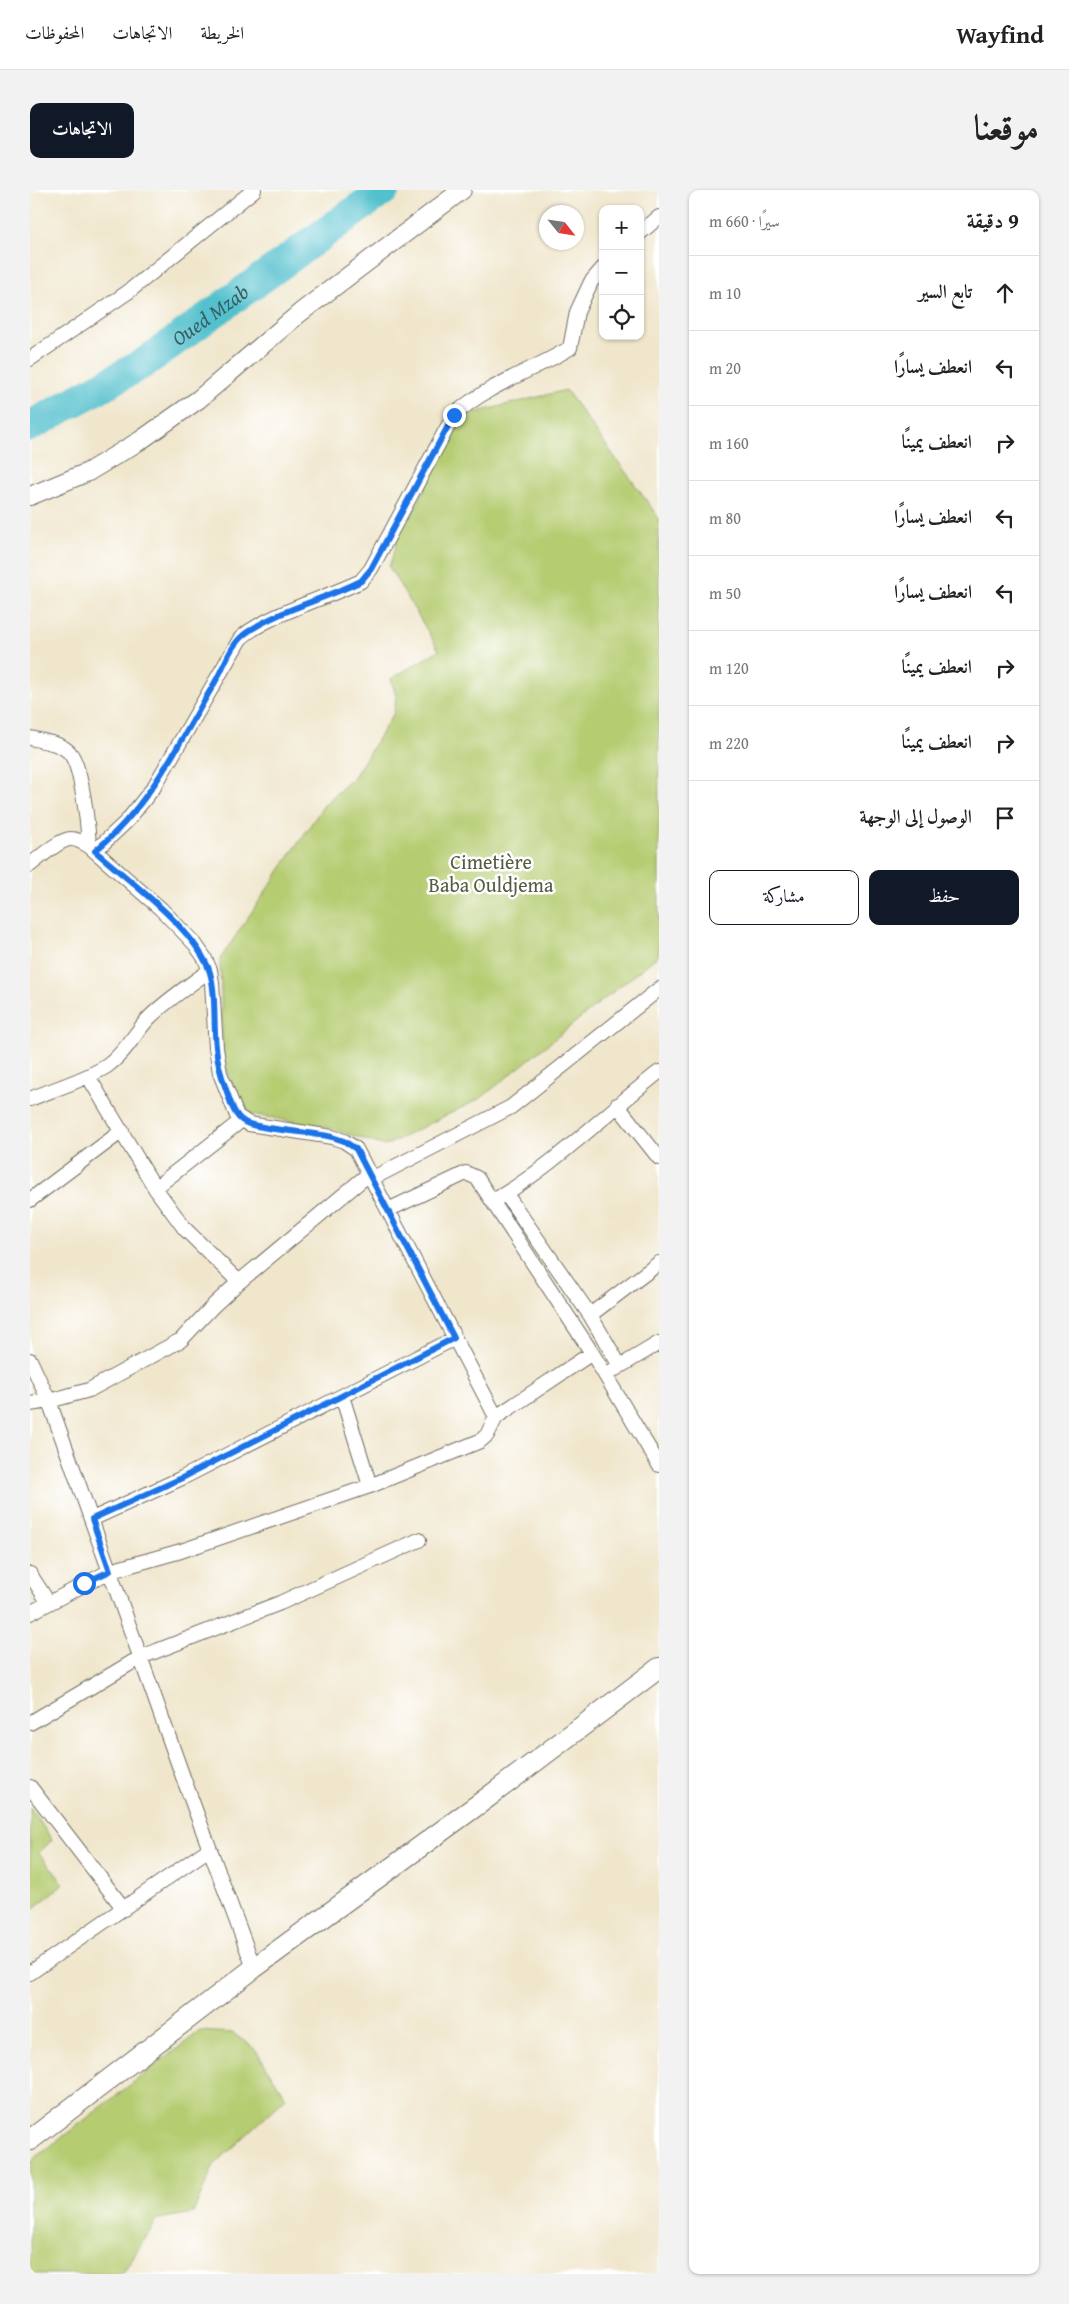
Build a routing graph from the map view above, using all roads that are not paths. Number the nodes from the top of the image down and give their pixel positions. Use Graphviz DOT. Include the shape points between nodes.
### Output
graph roads {
  1 [pos="254,190"];
  2 [pos="462,190"];
  3 [pos="659,217"];
  4 [pos="644,230"];
  5 [pos="599,273"];
  6 [pos="30,359"];
  7 [pos="30,496"];
  8 [pos="30,738"];
  9 [pos="92,848"];
  10 [pos="30,865"];
  11 [pos="210,970"];
  12 [pos="659,989"];
  13 [pos="659,1072"];
  14 [pos="88,1076"];
  15 [pos="30,1099"];
  16 [pos="617,1105"];
  17 [pos="242,1120"];
  18 [pos="122,1131"];
  19 [pos="659,1158"];
  20 [pos="371,1175"];
  21 [pos="156,1188"];
  22 [pos="506,1194"];
  23 [pos="30,1200"];
  24 [pos="493,1201"];
  25 [pos="388,1210"];
  26 [pos="659,1263"];
  27 [pos="239,1282"];
  28 [pos="590,1315"];
  29 [pos="454,1338"];
  30 [pos="659,1343"];
  31 [pos="592,1353"];
  32 [pos="31,1364"];
  33 [pos="620,1366"];
  34 [pos="604,1375"];
  35 [pos="342,1396"];
  36 [pos="50,1402"];
  37 [pos="30,1404"];
  38 [pos="496,1417"];
  39 [pos="659,1465"];
  40 [pos="370,1486"];
  41 [pos="92,1519"];
  42 [pos="419,1540"];
  43 [pos="110,1571"];
  44 [pos="30,1574"];
  45 [pos="48,1602"];
  46 [pos="30,1613"];
  47 [pos="140,1657"];
  48 [pos="659,1668"];
  49 [pos="30,1723"];
  50 [pos="30,1787"];
  51 [pos="209,1850"];
  52 [pos="124,1909"];
  53 [pos="254,1968"];
  54 [pos="30,1973"];
  55 [pos="30,2140"];
  1 -- 6 [label="street" via="128,292"];
  2 -- 7 [label="street" via="301,312 198,399 141,440 88,472"];
  3 -- 4 [label="street"];
  5 -- 9 [label="street" via="577,312 570,348 475,398 454,415 371,569 361,581 246,633 154,787 113,836"];
  8 -- 9 [label="street" via="60,746 74,758"];
  9 -- 10 [label="street" via="76,839 68,839"];
  9 -- 11 [label="street" via="195,944"];
  11 -- 14 [label="street" via="155,1013 119,1056"];
  11 -- 17 [label="street" via="220,1073 232,1108"];
  12 -- 20 [label="street" via="511,1107"];
  13 -- 16 [label="street"];
  14 -- 15 [label="street"];
  14 -- 18 [label="street"];
  16 -- 19 [label="street"];
  16 -- 22 [label="street"];
  17 -- 20 [label="street" via="249,1124 344,1141 356,1149"];
  17 -- 21 [label="street"];
  18 -- 21 [label="street"];
  18 -- 23 [label="street"];
  20 -- 25 [label="street"];
  20 -- 27 [label="street"];
  21 -- 27 [label="street" via="185,1229"];
  22 -- 24 [label="street"];
  22 -- 28 [label="street"];
  24 -- 25 [label="street" via="478,1178 466,1173"];
  24 -- 31 [label="street"];
  25 -- 29 [label="street"];
  26 -- 28 [label="street"];
  27 -- 36 [label="street" via="181,1340 89,1390"];
  28 -- 33 [label="street"];
  29 -- 35 [label="street"];
  29 -- 38 [label="street"];
  30 -- 33 [label="street"];
  31 -- 34 [label="street"];
  31 -- 38 [label="street"];
  32 -- 36 [label="street"];
  33 -- 34 [label="street"];
  34 -- 39 [label="street"];
  35 -- 40 [label="street"];
  35 -- 41 [label="street" via="182,1478"];
  36 -- 37 [label="street"];
  36 -- 41 [label="street"];
  38 -- 40 [label="street" via="480,1441"];
  40 -- 43 [label="street" via="182,1551"];
  41 -- 43 [label="street"];
  42 -- 47 [label="street" via="280,1603"];
  43 -- 45 [label="street"];
  43 -- 47 [label="street"];
  44 -- 45 [label="street"];
  45 -- 46 [label="street"];
  47 -- 49 [label="street"];
  47 -- 51 [label="street"];
  48 -- 53 [label="main road"];
  50 -- 52 [label="street"];
  51 -- 52 [label="street"];
  51 -- 53 [label="street"];
  52 -- 54 [label="street"];
  53 -- 55 [label="main road"];
}
